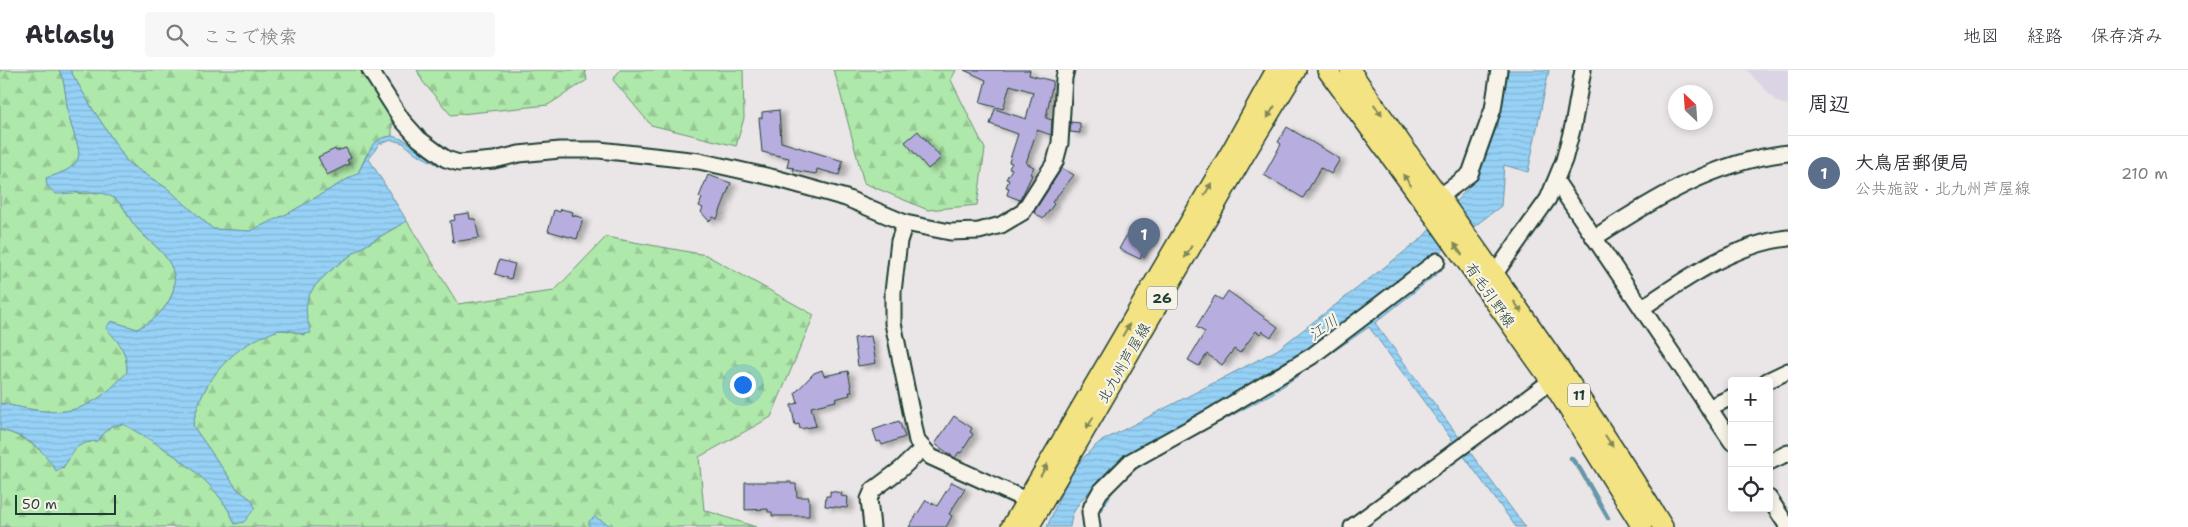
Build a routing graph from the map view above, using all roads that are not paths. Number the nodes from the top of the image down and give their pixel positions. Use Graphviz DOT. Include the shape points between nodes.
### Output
graph roads {
  1 [pos="370,70"];
  2 [pos="1066,70"];
  3 [pos="1276,70"];
  4 [pos="1296,70"];
  5 [pos="1327,70"];
  6 [pos="1350,70"];
  7 [pos="1499,70"];
  8 [pos="1583,70"];
  9 [pos="1788,153"];
  10 [pos="1556,181"];
  11 [pos="1440,208"];
  12 [pos="905,223"];
  13 [pos="1594,238"];
  14 [pos="1788,238"];
  15 [pos="1438,261"];
  16 [pos="1488,277"];
  17 [pos="1642,308"];
  18 [pos="1788,371"];
  19 [pos="1773,378"];
  20 [pos="1551,381"];
  21 [pos="1728,399"];
  22 [pos="1708,408"];
  23 [pos="1728,436"];
  24 [pos="923,448"];
  25 [pos="1788,453"];
  26 [pos="1773,460"];
  27 [pos="1026,500"];
  28 [pos="1773,505"];
  29 [pos="1784,524"];
  30 [pos="872,527"];
  31 [pos="1010,527"];
  32 [pos="1030,527"];
  33 [pos="1092,527"];
  34 [pos="1352,527"];
  35 [pos="1642,527"];
  36 [pos="1663,527"];
  1 -- 12 [label="street" via="419,140 446,159 459,163 560,150 599,150 699,161 846,198"];
  2 -- 12 [label="street" via="1060,143 1055,162 1023,212 1001,225 979,231 950,232"];
  27 -- 3 [label="main road, 北九州芦屋線 / 26, one-way"];
  4 -- 32 [label="main road, 北九州芦屋線 / 26, one-way"];
  11 -- 5 [label="main road, 有毛引野線 / 11, one-way"];
  6 -- 11 [label="main road, 有毛引野線 / 11, one-way"];
  7 -- 11 [label="street" via="1492,109 1470,174"];
  8 -- 10 [label="street" via="1573,126"];
  9 -- 13 [label="street" via="1715,170 1642,207"];
  10 -- 13 [label="street"];
  10 -- 16 [label="street" via="1548,199"];
  11 -- 16 [label="main road, 有毛引野線 / 11"];
  12 -- 24 [label="street" via="893,292 893,323 917,441"];
  13 -- 17 [label="street"];
  14 -- 17 [label="street" via="1752,247 1718,261"];
  15 -- 33 [label="street" via="1312,356 1131,460 1100,492 1090,512"];
  16 -- 20 [label="main road, 有毛引野線 / 11"];
  16 -- 36 [label="main road, 有毛引野線 / 11, one-way" via="1565,374"];
  17 -- 22 [label="street"];
  18 -- 19 [label="street"];
  20 -- 34 [label="street"];
  20 -- 35 [label="main road, 有毛引野線 / 11"];
  21 -- 22 [label="street"];
  22 -- 23 [label="street"];
  24 -- 27 [label="street" via="931,457"];
  24 -- 30 [label="street" via="873,490 869,499"];
  25 -- 26 [label="street"];
  27 -- 31 [label="main road, 北九州芦屋線 / 26"];
  28 -- 29 [label="street"];
}
